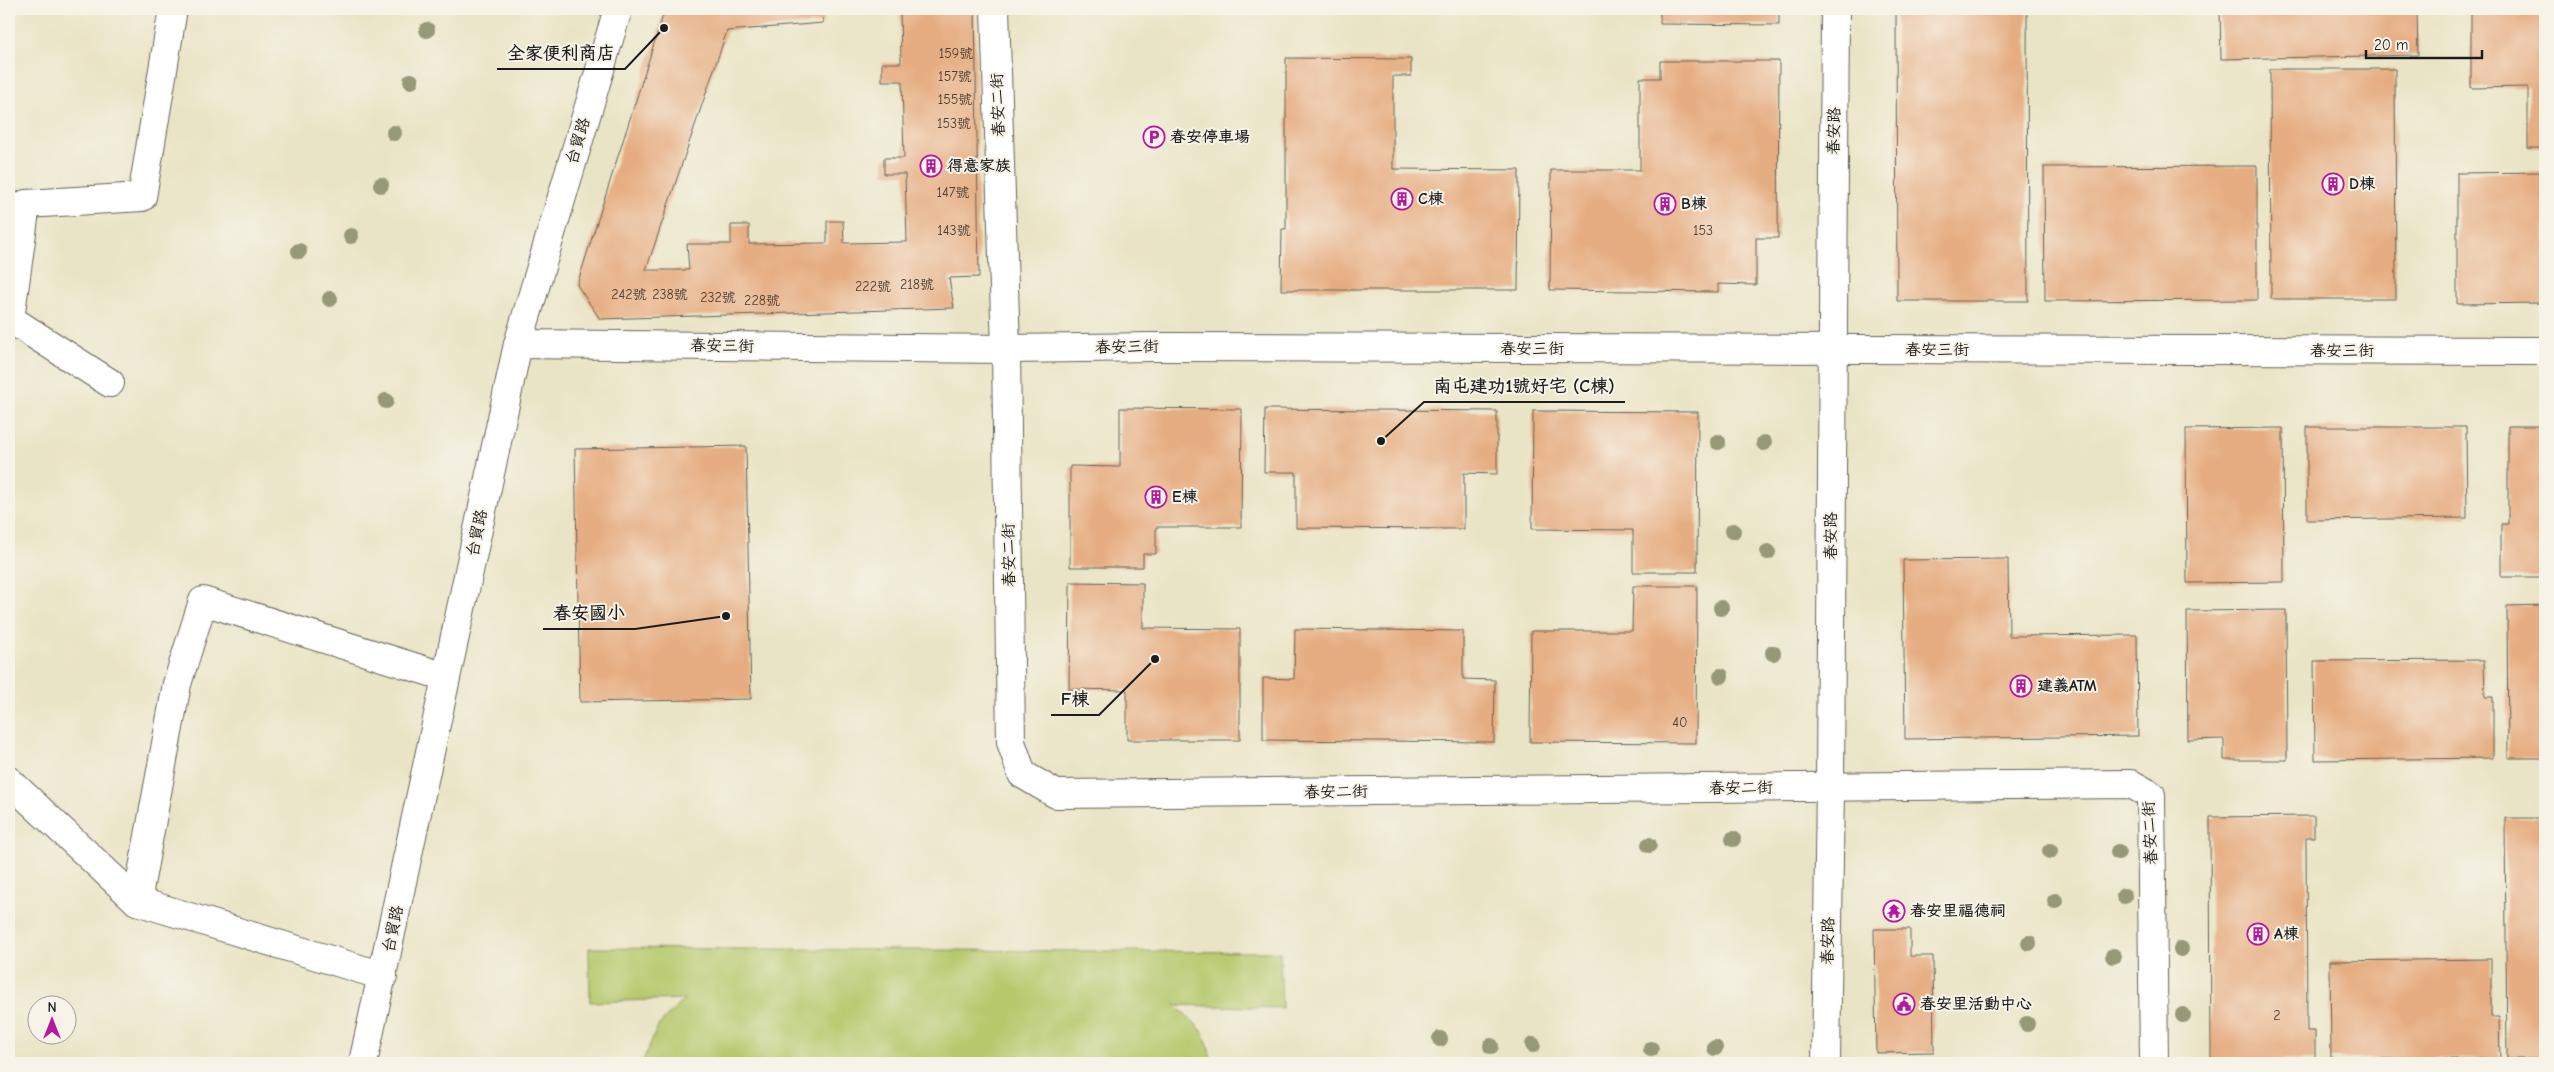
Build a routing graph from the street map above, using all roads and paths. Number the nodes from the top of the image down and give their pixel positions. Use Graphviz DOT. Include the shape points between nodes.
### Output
graph roads {
  1 [pos="173,9"];
  2 [pos="618,9"];
  3 [pos="995,9"];
  4 [pos="1835,9"];
  5 [pos="518,344"];
  6 [pos="1006,349"];
  7 [pos="1831,350"];
  8 [pos="2545,351"];
  9 [pos="110,383"];
  10 [pos="446,677"];
  11 [pos="9,781"];
  12 [pos="1830,787"];
  13 [pos="137,901"];
  14 [pos="383,976"];
  15 [pos="363,1063"];
  16 [pos="1826,1063"];
  17 [pos="2154,1063"];
  1 -- 9 [label="street" via="142,197 26,204 10,318"];
  2 -- 5 [label="street, 台貿路"];
  3 -- 6 [label="street, 春安二街"];
  4 -- 7 [label="street, 春安路"];
  5 -- 6 [label="street, 春安三街"];
  5 -- 10 [label="street, 台貿路"];
  6 -- 7 [label="street, 春安三街"];
  6 -- 12 [label="street, 春安二街" via="1012,742 1022,774 1056,794"];
  7 -- 8 [label="street, 春安三街"];
  7 -- 12 [label="street, 春安路"];
  10 -- 13 [label="street" via="203,600 177,684"];
  10 -- 14 [label="street, 台貿路"];
  11 -- 13 [label="street"];
  12 -- 16 [label="street, 春安路"];
  12 -- 17 [label="street, 春安二街" via="2131,784 2151,795"];
  13 -- 14 [label="street"];
  14 -- 15 [label="street, 台貿路"];
}
